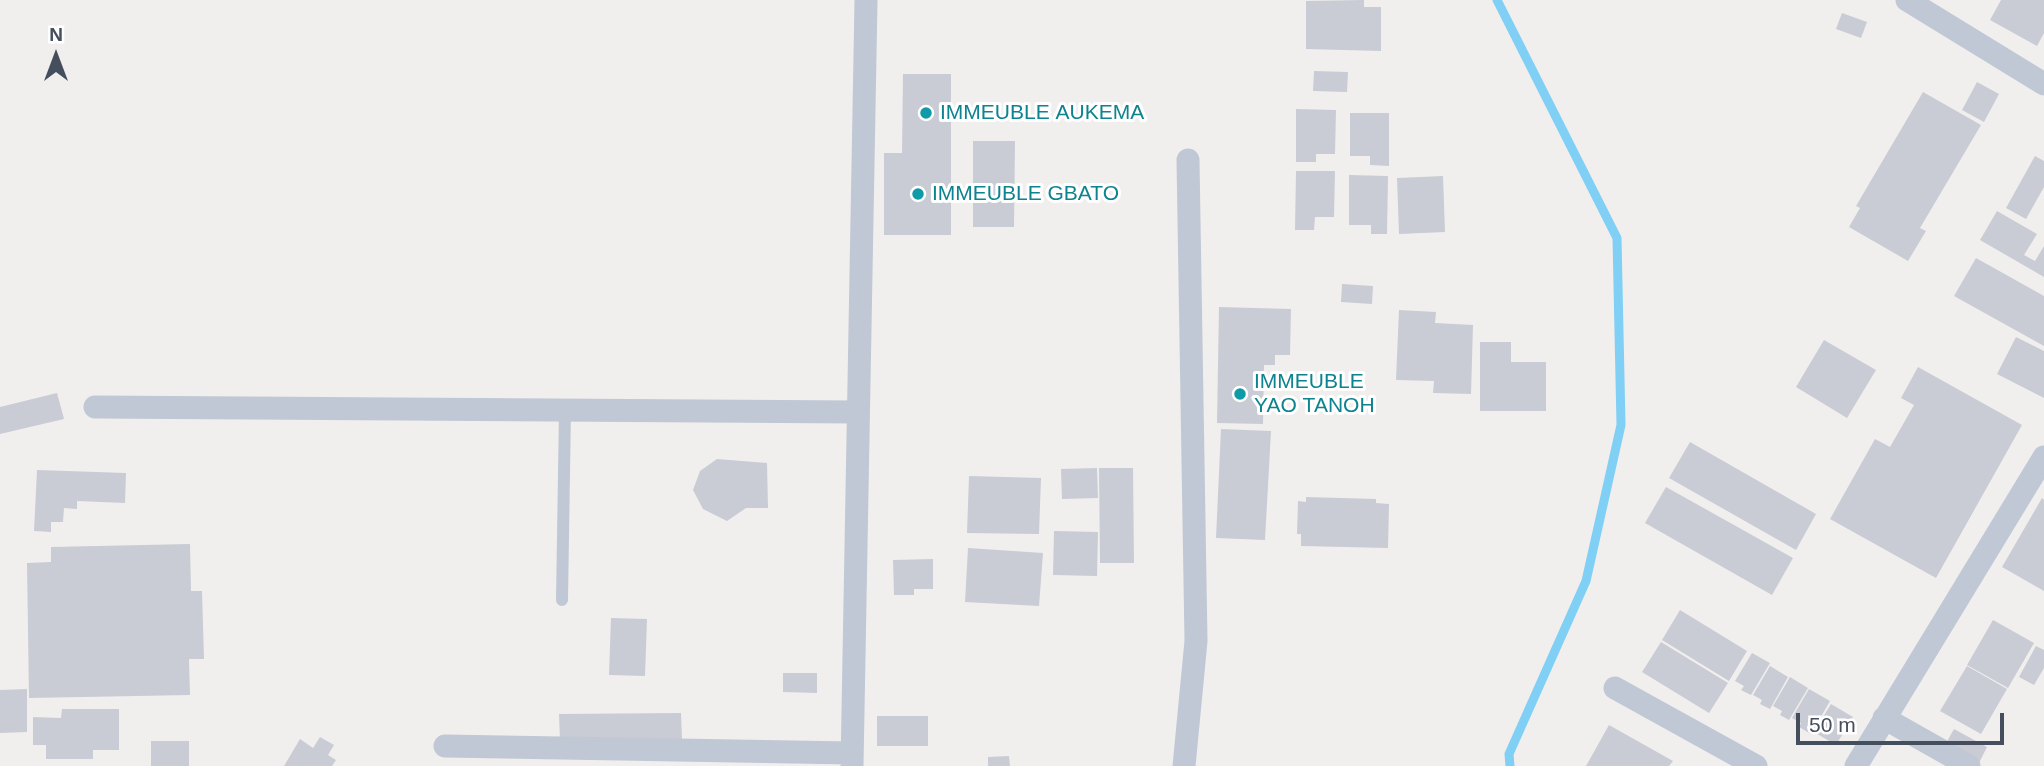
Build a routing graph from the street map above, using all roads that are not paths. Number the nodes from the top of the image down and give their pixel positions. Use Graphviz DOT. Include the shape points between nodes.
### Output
graph roads {
  1 [pos="866,0"];
  2 [pos="1907,0"];
  3 [pos="2044,84"];
  4 [pos="1188,160"];
  5 [pos="96,407"];
  6 [pos="565,410"];
  7 [pos="857,412"];
  8 [pos="2044,457"];
  9 [pos="562,600"];
  10 [pos="1615,688"];
  11 [pos="1884,718"];
  12 [pos="445,746"];
  13 [pos="852,760"];
  14 [pos="1184,766"];
  15 [pos="1755,766"];
  16 [pos="1856,766"];
  17 [pos="1969,766"];
  1 -- 7 [label="street"];
  2 -- 3 [label="street"];
  4 -- 14 [label="street" via="1196,640"];
  5 -- 6 [label="street"];
  6 -- 7 [label="street"];
  6 -- 9 [label="lane"];
  7 -- 13 [label="street"];
  8 -- 11 [label="street"];
  10 -- 15 [label="street"];
  11 -- 16 [label="street"];
  11 -- 17 [label="street"];
  12 -- 13 [label="street"];
}
